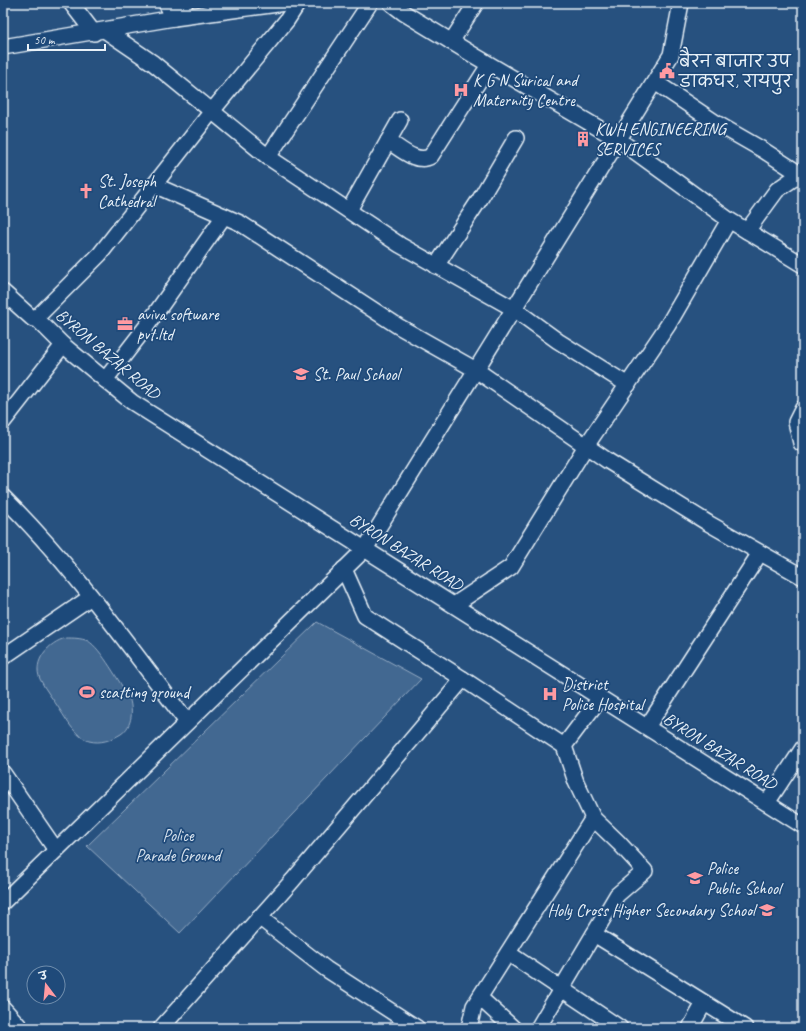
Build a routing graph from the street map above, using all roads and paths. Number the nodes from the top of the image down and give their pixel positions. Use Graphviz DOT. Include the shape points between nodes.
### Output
graph roads {
  1 [pos="71,3"];
  2 [pos="166,3"];
  3 [pos="185,3"];
  4 [pos="285,3"];
  5 [pos="298,3"];
  6 [pos="370,3"];
  7 [pos="391,3"];
  8 [pos="476,3"];
  9 [pos="681,3"];
  10 [pos="174,18"];
  11 [pos="100,32"];
  12 [pos="452,42"];
  13 [pos="3,47"];
  14 [pos="489,64"];
  15 [pos="655,82"];
  16 [pos="212,111"];
  17 [pos="400,120"];
  18 [pos="516,138"];
  19 [pos="619,140"];
  20 [pos="388,141"];
  21 [pos="268,157"];
  22 [pos="802,174"];
  23 [pos="154,185"];
  24 [pos="349,210"];
  25 [pos="224,216"];
  26 [pos="729,220"];
  27 [pos="748,231"];
  28 [pos="803,265"];
  29 [pos="436,266"];
  30 [pos="3,292"];
  31 [pos="514,309"];
  32 [pos="36,318"];
  33 [pos="63,345"];
  34 [pos="476,370"];
  35 [pos="105,380"];
  36 [pos="628,385"];
  37 [pos="803,408"];
  38 [pos="3,422"];
  39 [pos="803,444"];
  40 [pos="586,446"];
  41 [pos="3,497"];
  42 [pos="365,549"];
  43 [pos="760,553"];
  44 [pos="344,569"];
  45 [pos="803,578"];
  46 [pos="91,597"];
  47 [pos="454,605"];
  48 [pos="3,657"];
  49 [pos="463,679"];
  50 [pos="600,698"];
  51 [pos="187,722"];
  52 [pos="647,727"];
  53 [pos="564,746"];
  54 [pos="803,748"];
  55 [pos="3,772"];
  56 [pos="767,803"];
  57 [pos="592,818"];
  58 [pos="803,826"];
  59 [pos="56,850"];
  60 [pos="3,902"];
  61 [pos="259,917"];
  62 [pos="594,934"];
  63 [pos="508,954"];
  64 [pos="562,989"];
  65 [pos="480,998"];
  66 [pos="704,1003"];
  67 [pos="3,1008"];
  68 [pos="21,1028"];
  69 [pos="161,1028"];
  70 [pos="417,1028"];
  71 [pos="468,1028"];
  72 [pos="513,1028"];
  73 [pos="538,1028"];
  74 [pos="620,1028"];
  75 [pos="690,1028"];
  76 [pos="745,1028"];
  1 -- 11 [label="street"];
  2 -- 10 [label="street"];
  3 -- 10 [label="street"];
  4 -- 10 [label="street"];
  5 -- 16 [label="street"];
  6 -- 21 [label="street"];
  7 -- 12 [label="street"];
  8 -- 12 [label="street"];
  9 -- 15 [label="street" via="671,55"];
  10 -- 11 [label="street"];
  11 -- 13 [label="street"];
  11 -- 16 [label="street" via="153,63"];
  12 -- 14 [label="street"];
  14 -- 19 [label="street"];
  14 -- 20 [label="street" via="431,156 420,159"];
  15 -- 19 [label="street"];
  15 -- 22 [label="street"];
  16 -- 21 [label="street"];
  16 -- 23 [label="street"];
  17 -- 20 [label="street"];
  18 -- 29 [label="street"];
  19 -- 26 [label="street"];
  19 -- 31 [label="street"];
  20 -- 24 [label="street"];
  21 -- 24 [label="street"];
  22 -- 27 [label="street" via="777,190"];
  23 -- 25 [label="street"];
  23 -- 32 [label="street" via="100,254"];
  24 -- 29 [label="street"];
  25 -- 34 [label="street" via="398,326"];
  25 -- 35 [label="street" via="146,327"];
  26 -- 27 [label="street"];
  26 -- 36 [label="street" via="668,325"];
  27 -- 28 [label="street"];
  29 -- 31 [label="street"];
  30 -- 32 [label="street, BYRON BAZAR ROAD" via="33,319"];
  31 -- 34 [label="street"];
  31 -- 36 [label="street" via="571,350"];
  32 -- 33 [label="street, BYRON BAZAR ROAD"];
  33 -- 35 [label="street, BYRON BAZAR ROAD"];
  33 -- 38 [label="street"];
  34 -- 40 [label="street"];
  34 -- 42 [label="street"];
  35 -- 42 [label="street, BYRON BAZAR ROAD" via="132,402"];
  36 -- 40 [label="street"];
  37 -- 39 [label="street" via="796,422"];
  40 -- 43 [label="street"];
  40 -- 47 [label="street" via="511,567"];
  41 -- 46 [label="street" via="34,528"];
  42 -- 44 [label="street"];
  42 -- 47 [label="street, BYRON BAZAR ROAD"];
  43 -- 45 [label="street"];
  43 -- 52 [label="street"];
  44 -- 49 [label="street" via="364,616"];
  44 -- 51 [label="street"];
  46 -- 48 [label="street"];
  46 -- 51 [label="street"];
  47 -- 50 [label="street, BYRON BAZAR ROAD"];
  49 -- 53 [label="street"];
  49 -- 61 [label="street"];
  50 -- 52 [label="street, BYRON BAZAR ROAD"];
  50 -- 53 [label="street"];
  51 -- 59 [label="street"];
  52 -- 56 [label="street, BYRON BAZAR ROAD"];
  53 -- 57 [label="street"];
  54 -- 56 [label="street"];
  55 -- 59 [label="street"];
  56 -- 58 [label="street, BYRON BAZAR ROAD"];
  57 -- 62 [label="street" via="645,871 617,895"];
  57 -- 63 [label="street"];
  59 -- 60 [label="street"];
  61 -- 69 [label="street"];
  61 -- 70 [label="street" via="326,969"];
  62 -- 64 [label="street"];
  62 -- 66 [label="street"];
  63 -- 64 [label="street"];
  63 -- 65 [label="street"];
  64 -- 73 [label="street"];
  64 -- 74 [label="street"];
  65 -- 71 [label="street" via="474,1006"];
  65 -- 72 [label="street"];
  66 -- 75 [label="street"];
  66 -- 76 [label="street"];
  67 -- 68 [label="street"];
}
